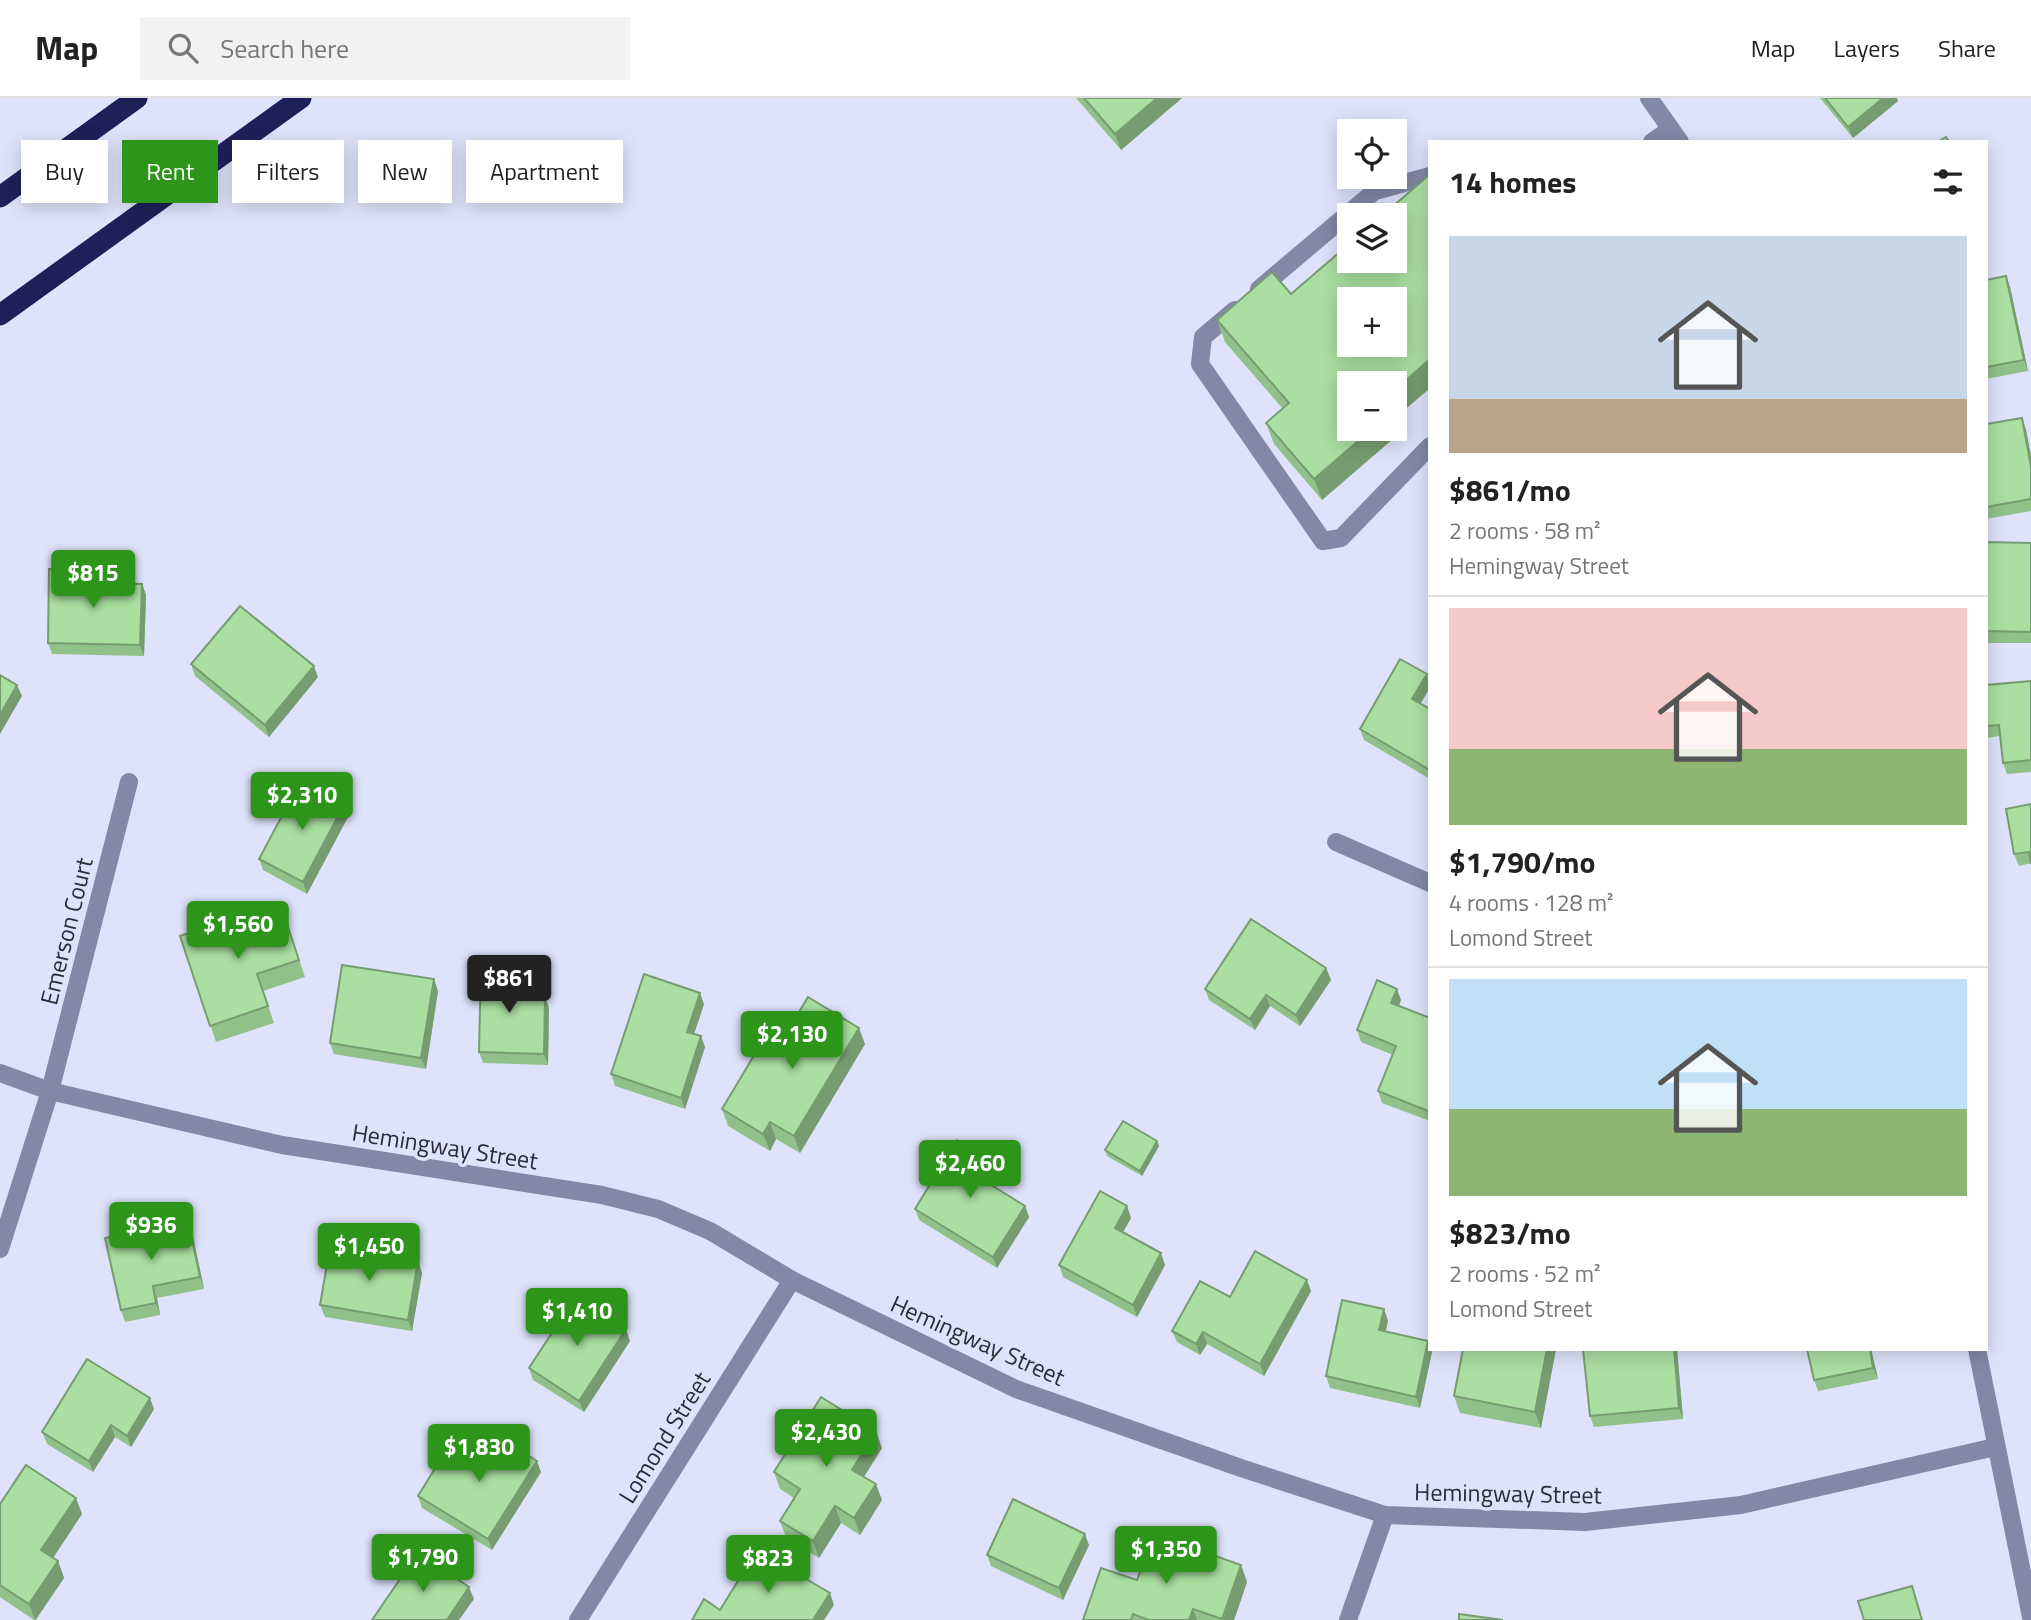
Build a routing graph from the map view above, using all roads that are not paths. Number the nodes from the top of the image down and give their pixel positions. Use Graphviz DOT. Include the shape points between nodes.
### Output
graph roads {
  1 [pos="137,98"];
  2 [pos="301,98"];
  3 [pos="1649,98"];
  4 [pos="1675,135"];
  5 [pos="1428,177"];
  6 [pos="0,197"];
  7 [pos="0,315"];
  8 [pos="1428,448"];
  9 [pos="129,782"];
  10 [pos="1336,842"];
  11 [pos="1428,882"];
  12 [pos="0,1073"];
  13 [pos="50,1091"];
  14 [pos="0,1250"];
  15 [pos="792,1280"];
  16 [pos="1977,1351"];
  17 [pos="1995,1447"];
  18 [pos="1385,1515"];
  19 [pos="2031,1617"];
  20 [pos="578,1620"];
  21 [pos="1348,1620"];
  1 -- 6 [label="highway"];
  2 -- 7 [label="highway"];
  3 -- 4 [label="street"];
  5 -- 8 [label="street" via="1375,191 1203,337 1199,364 1323,541 1341,538"];
  9 -- 13 [label="street, Emerson Court"];
  10 -- 11 [label="street"];
  12 -- 13 [label="street, Hemingway Street"];
  13 -- 14 [label="street, Emerson Court"];
  13 -- 15 [label="street, Hemingway Street" via="282,1145 636,1203 710,1231"];
  15 -- 18 [label="street, Hemingway Street" via="1016,1389"];
  15 -- 20 [label="street, Lomond Street"];
  16 -- 17 [label="street"];
  17 -- 18 [label="street, Hemingway Street" via="1741,1505 1585,1522"];
  17 -- 19 [label="street"];
  18 -- 21 [label="street"];
}
